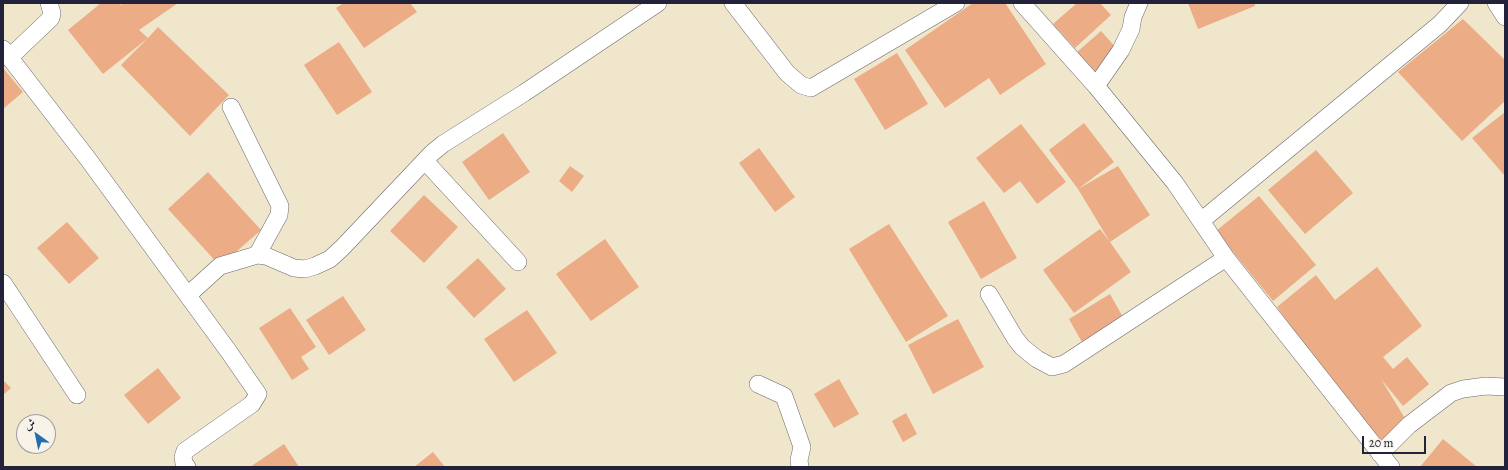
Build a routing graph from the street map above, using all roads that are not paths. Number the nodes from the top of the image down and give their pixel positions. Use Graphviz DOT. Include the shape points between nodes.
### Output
graph roads {
  1 [pos="49,3"];
  2 [pos="658,3"];
  3 [pos="733,3"];
  4 [pos="956,3"];
  5 [pos="1022,3"];
  6 [pos="1139,3"];
  7 [pos="1460,3"];
  8 [pos="1496,3"];
  9 [pos="1505,17"];
  10 [pos="6,54"];
  11 [pos="1096,86"];
  12 [pos="231,107"];
  13 [pos="425,161"];
  14 [pos="1201,220"];
  15 [pos="256,255"];
  16 [pos="1226,258"];
  17 [pos="518,262"];
  18 [pos="3,283"];
  19 [pos="989,294"];
  20 [pos="188,295"];
  21 [pos="758,384"];
  22 [pos="1505,387"];
  23 [pos="77,395"];
  24 [pos="1380,454"];
  25 [pos="188,467"];
  26 [pos="800,467"];
  27 [pos="1391,467"];
  1 -- 10 [label="street" via="51,18"];
  2 -- 13 [label="street" via="443,144"];
  3 -- 4 [label="street" via="787,73 801,85 811,88"];
  5 -- 11 [label="street"];
  6 -- 11 [label="street" via="1121,50"];
  7 -- 14 [label="street" via="1440,24"];
  8 -- 9 [label="street"];
  10 -- 20 [label="street" via="88,159"];
  11 -- 14 [label="street" via="1175,183"];
  12 -- 15 [label="street" via="280,206 279,215"];
  13 -- 15 [label="street" via="330,259 305,269 294,268 266,256"];
  13 -- 17 [label="street"];
  14 -- 16 [label="street"];
  15 -- 20 [label="street" via="220,266"];
  16 -- 19 [label="street" via="1064,364 1052,367 1037,359 1019,342"];
  16 -- 24 [label="street"];
  18 -- 23 [label="street"];
  20 -- 25 [label="street" via="258,394 252,404 185,451 183,457"];
  21 -- 26 [label="street" via="784,396 802,447"];
  22 -- 24 [label="street" via="1486,386 1451,393 1409,425"];
  24 -- 27 [label="street"];
}
